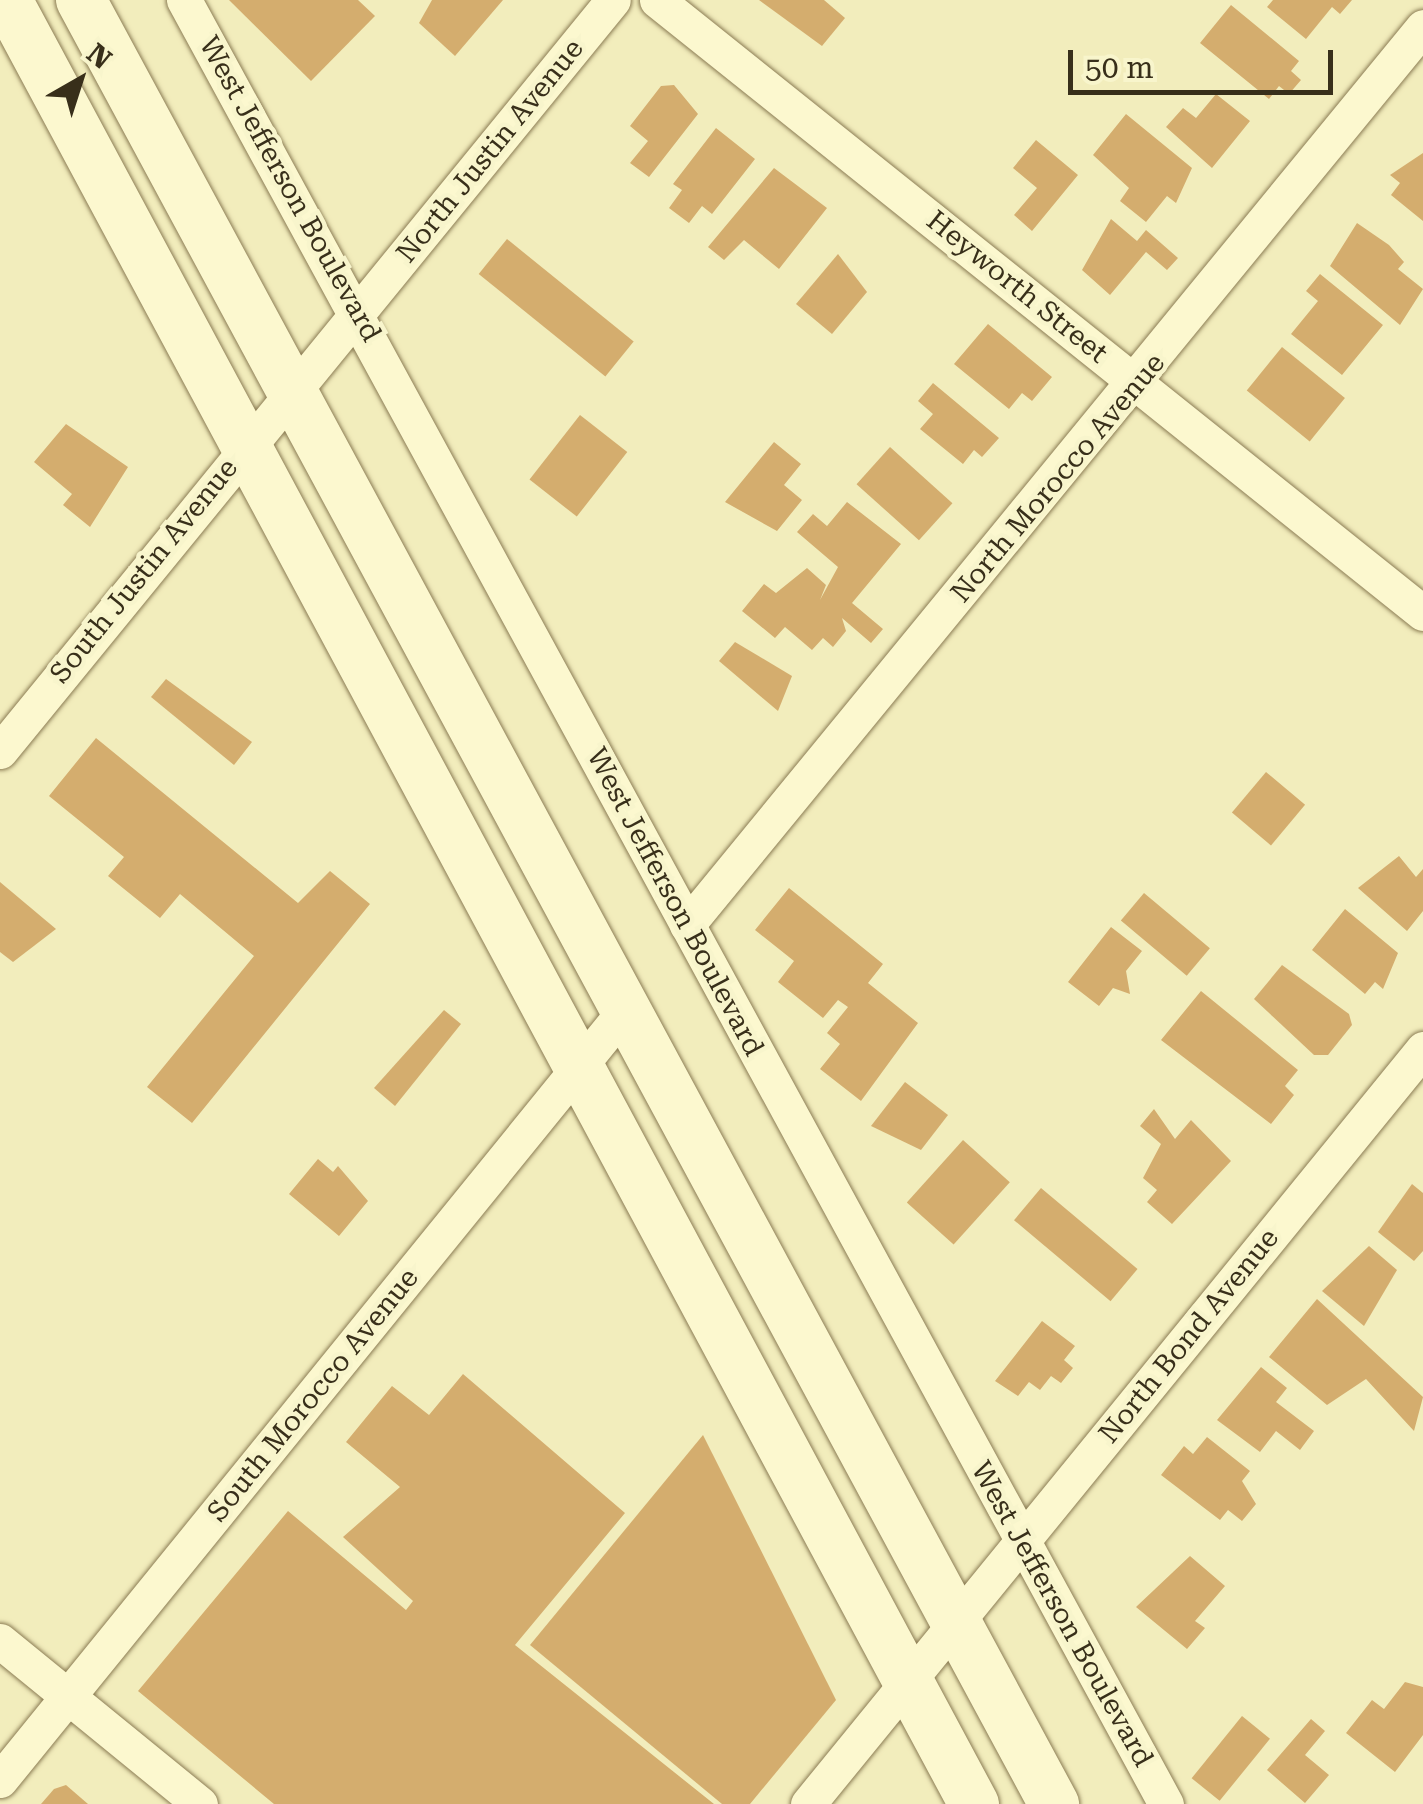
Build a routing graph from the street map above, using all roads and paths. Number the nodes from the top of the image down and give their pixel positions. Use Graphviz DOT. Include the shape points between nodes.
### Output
graph roads {
  1 [pos="7,0"];
  2 [pos="81,0"];
  3 [pos="184,0"];
  4 [pos="613,0"];
  5 [pos="657,0"];
  6 [pos="1423,27"];
  7 [pos="359,312"];
  8 [pos="1137,384"];
  9 [pos="290,394"];
  10 [pos="246,443"];
  11 [pos="1423,613"];
  12 [pos="0,751"];
  13 [pos="687,925"];
  14 [pos="626,1010"];
  15 [pos="1423,1049"];
  16 [pos="580,1066"];
  17 [pos="1022,1541"];
  18 [pos="956,1624"];
  19 [pos="0,1641"];
  20 [pos="908,1682"];
  21 [pos="68,1696"];
  22 [pos="0,1780"];
  23 [pos="200,1804"];
  24 [pos="808,1804"];
  25 [pos="974,1804"];
  26 [pos="1054,1804"];
  27 [pos="1166,1804"];
  1 -- 10 [label="main road"];
  2 -- 9 [label="main road"];
  3 -- 7 [label="street, West Jefferson Boulevard"];
  4 -- 7 [label="street, North Justin Avenue"];
  5 -- 8 [label="street, Heyworth Street"];
  6 -- 8 [label="street, North Morocco Avenue"];
  7 -- 9 [label="street, North Justin Avenue"];
  7 -- 13 [label="street, West Jefferson Boulevard"];
  8 -- 11 [label="street, Heyworth Street"];
  8 -- 13 [label="street, North Morocco Avenue"];
  9 -- 10 [label="street, South Justin Avenue"];
  9 -- 14 [label="main road"];
  10 -- 12 [label="street, South Justin Avenue"];
  10 -- 16 [label="main road"];
  13 -- 17 [label="street, West Jefferson Boulevard"];
  14 -- 16 [label="street, South Morocco Avenue"];
  14 -- 18 [label="main road"];
  15 -- 17 [label="street, North Bond Avenue"];
  16 -- 20 [label="main road"];
  16 -- 21 [label="street, South Morocco Avenue"];
  17 -- 18 [label="street, North Bond Avenue"];
  17 -- 27 [label="street, West Jefferson Boulevard"];
  18 -- 20 [label="street, North Bond Avenue"];
  18 -- 26 [label="main road"];
  19 -- 21 [label="street"];
  20 -- 24 [label="street, North Bond Avenue"];
  20 -- 25 [label="main road"];
  21 -- 22 [label="street, South Morocco Avenue"];
  21 -- 23 [label="street"];
}
